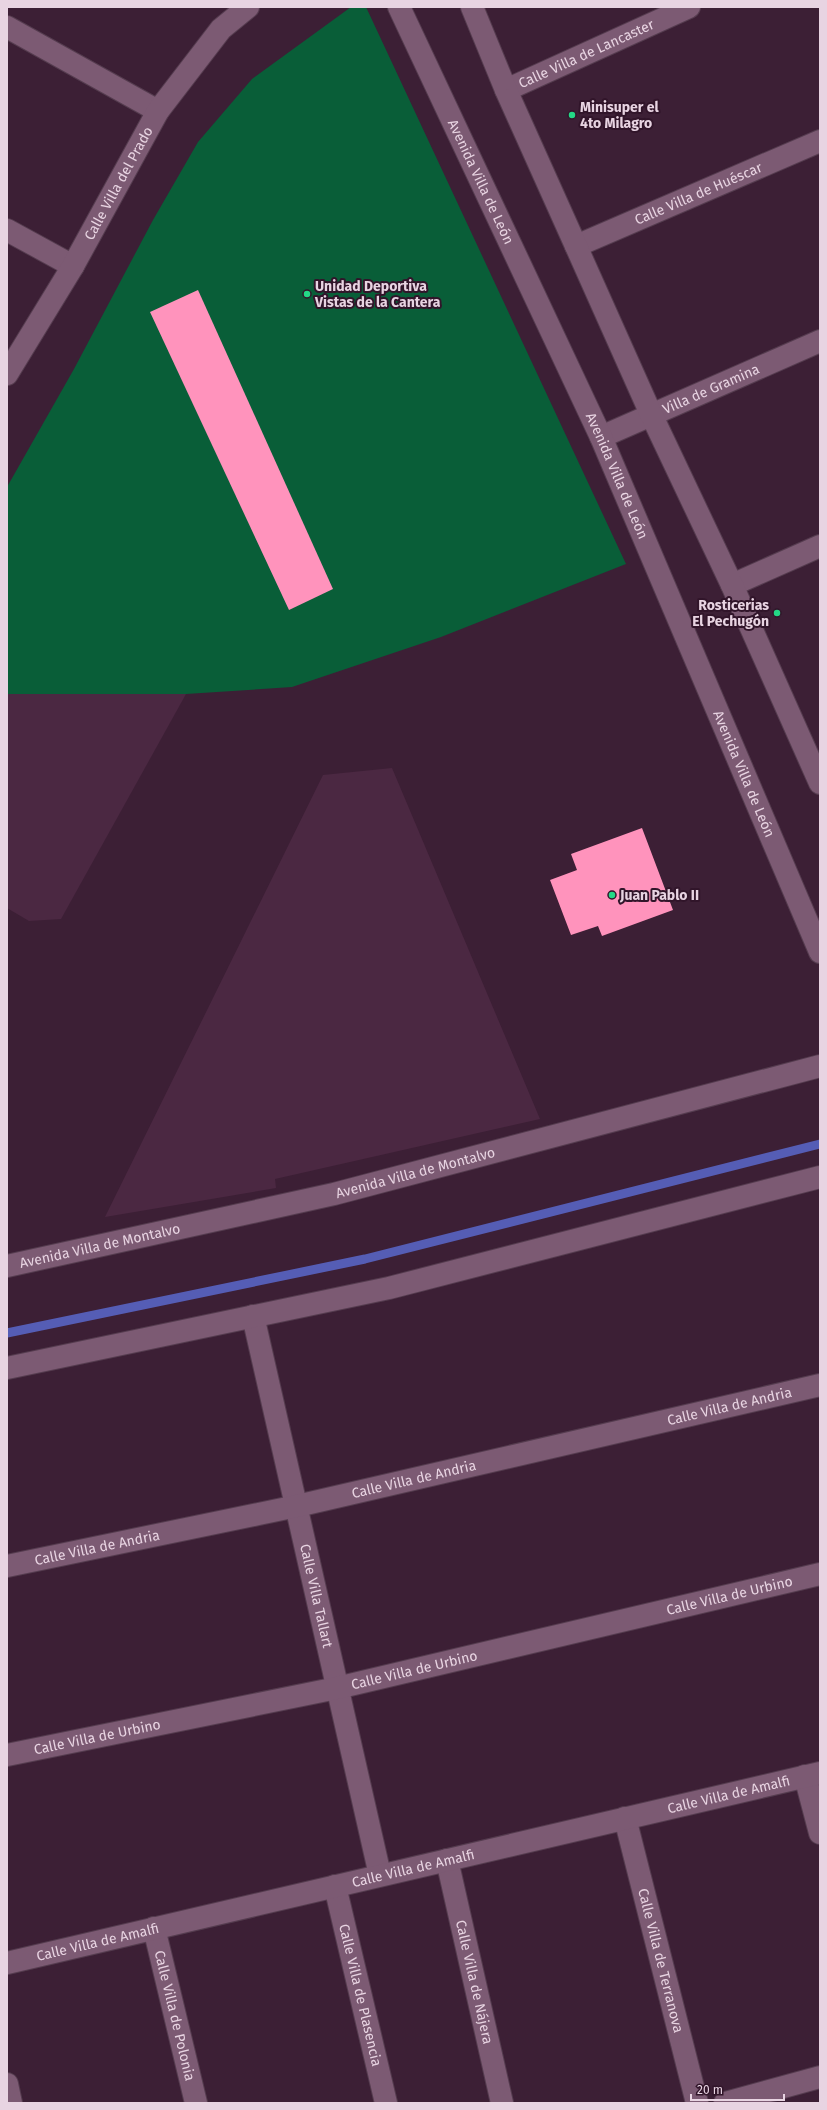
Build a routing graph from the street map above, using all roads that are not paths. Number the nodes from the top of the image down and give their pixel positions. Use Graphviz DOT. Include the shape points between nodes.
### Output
graph roads {
  1 [pos="248,7"];
  2 [pos="398,7"];
  3 [pos="472,7"];
  4 [pos="689,7"];
  5 [pos="7,28"];
  6 [pos="506,90"];
  7 [pos="158,112"];
  8 [pos="820,141"];
  9 [pos="7,230"];
  10 [pos="576,246"];
  11 [pos="73,266"];
  12 [pos="820,340"];
  13 [pos="7,374"];
  14 [pos="651,414"];
  15 [pos="601,437"];
  16 [pos="820,546"];
  17 [pos="732,585"];
  18 [pos="820,783"];
  19 [pos="820,952"];
  20 [pos="820,1066"];
  21 [pos="820,1177"];
  22 [pos="7,1266"];
  23 [pos="253,1316"];
  24 [pos="7,1368"];
  25 [pos="820,1385"];
  26 [pos="297,1506"];
  27 [pos="7,1566"];
  28 [pos="820,1574"];
  29 [pos="336,1688"];
  30 [pos="7,1755"];
  31 [pos="812,1774"];
  32 [pos="625,1818"];
  33 [pos="820,1833"];
  34 [pos="447,1860"];
  35 [pos="380,1875"];
  36 [pos="335,1886"];
  37 [pos="154,1928"];
  38 [pos="7,1963"];
  39 [pos="820,2077"];
  40 [pos="7,2084"];
  41 [pos="11,2103"];
  42 [pos="196,2103"];
  43 [pos="386,2103"];
  44 [pos="502,2103"];
  45 [pos="697,2103"];
  46 [pos="725,2103"];
  1 -- 7 [label="street, Calle Villa del Prado" via="222,29"];
  2 -- 15 [label="street, Avenida Villa de León"];
  3 -- 6 [label="street"];
  4 -- 6 [label="street, Calle Villa de Lancaster"];
  5 -- 7 [label="street"];
  6 -- 10 [label="street"];
  7 -- 11 [label="street, Calle Villa del Prado"];
  8 -- 10 [label="street, Calle Villa de Huéscar"];
  9 -- 11 [label="street"];
  10 -- 14 [label="street"];
  11 -- 13 [label="street, Calle Villa del Prado"];
  12 -- 14 [label="street, Villa de Gramina"];
  14 -- 15 [label="street, Villa de Gramina"];
  14 -- 17 [label="street"];
  15 -- 19 [label="street, Avenida Villa de León"];
  16 -- 17 [label="street"];
  17 -- 18 [label="street"];
  20 -- 22 [label="street, Avenida Villa de Montalvo" via="334,1194"];
  21 -- 23 [label="street" via="389,1288"];
  23 -- 24 [label="street"];
  23 -- 26 [label="street, Calle Villa Tallart"];
  25 -- 26 [label="street, Calle Villa de Andria"];
  26 -- 27 [label="street, Calle Villa de Andria"];
  26 -- 29 [label="street, Calle Villa Tallart"];
  28 -- 29 [label="street, Calle Villa de Urbino"];
  29 -- 30 [label="street, Calle Villa de Urbino"];
  29 -- 35 [label="street, Calle Villa Tallart"];
  31 -- 32 [label="street, Calle Villa de Amalfi"];
  31 -- 33 [label="street"];
  32 -- 34 [label="street, Calle Villa de Amalfi"];
  32 -- 45 [label="street, Calle Villa de Terranova"];
  34 -- 35 [label="street, Calle Villa de Amalfi"];
  34 -- 44 [label="street, Calle Villa de Nájera"];
  35 -- 36 [label="street, Calle Villa de Amalfi"];
  36 -- 37 [label="street, Calle Villa de Amalfi"];
  36 -- 43 [label="street, Calle Villa de Plasencia"];
  37 -- 38 [label="street, Calle Villa de Amalfi"];
  37 -- 42 [label="street, Calle Villa de Polonia"];
  39 -- 46 [label="street"];
  40 -- 41 [label="street"];
}
